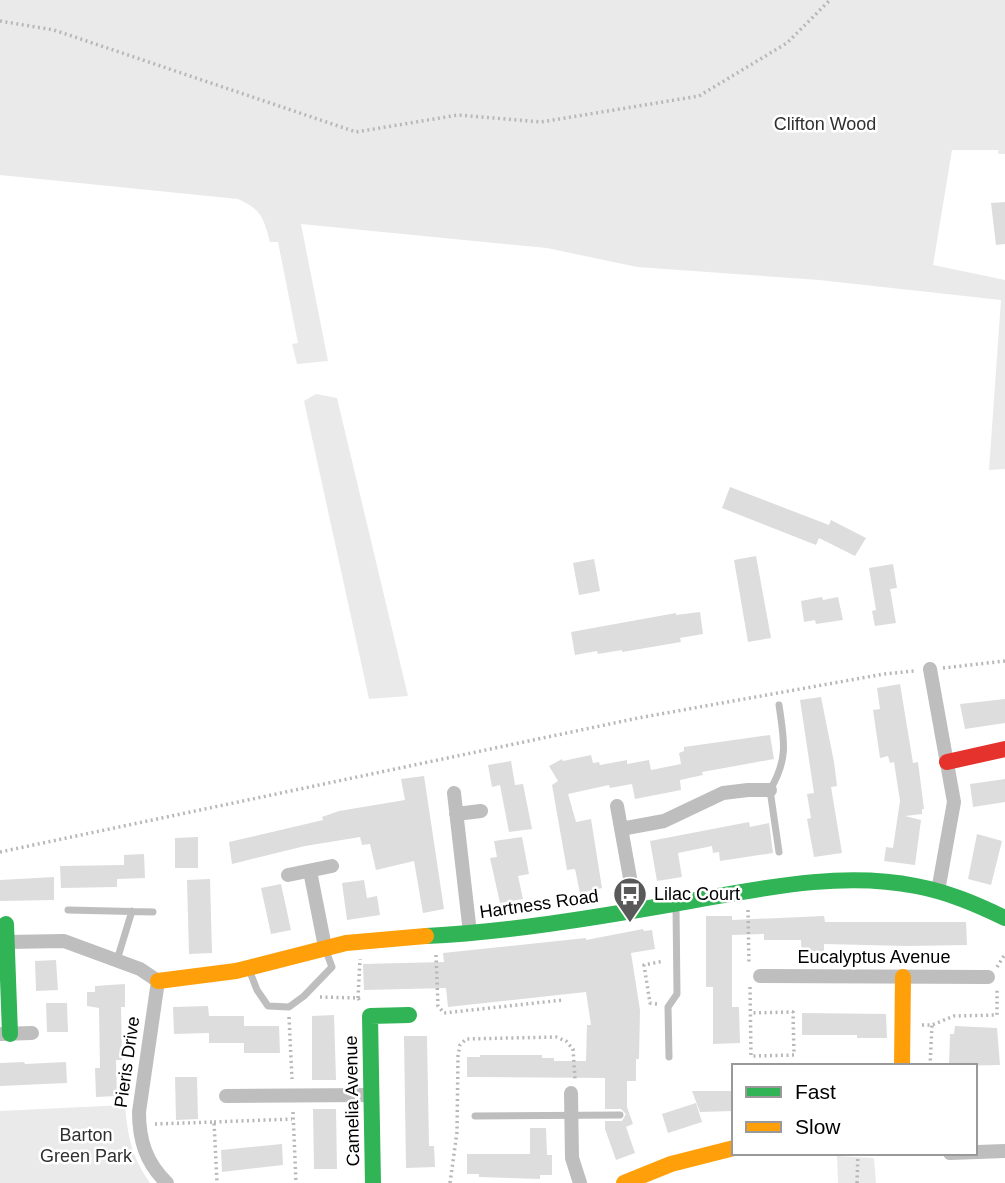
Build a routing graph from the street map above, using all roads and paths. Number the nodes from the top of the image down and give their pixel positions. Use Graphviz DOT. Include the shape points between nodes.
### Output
graph roads {
  1 [pos="830,0"];
  2 [pos="0,21"];
  3 [pos="1005,661"];
  4 [pos="930,669"];
  5 [pos="779,705"];
  6 [pos="1005,750"];
  7 [pos="947,762"];
  8 [pos="770,790"];
  9 [pos="454,793"];
  10 [pos="617,806"];
  11 [pos="481,811"];
  12 [pos="456,814"];
  13 [pos="621,829"];
  14 [pos="0,852"];
  15 [pos="779,852"];
  16 [pos="332,866"];
  17 [pos="310,871"];
  18 [pos="288,876"];
  19 [pos="938,891"];
  20 [pos="676,903"];
  21 [pos="68,910"];
  22 [pos="132,911"];
  23 [pos="636,911"];
  24 [pos="153,912"];
  25 [pos="1005,918"];
  26 [pos="6,924"];
  27 [pos="470,933"];
  28 [pos="435,935"];
  29 [pos="361,941"];
  30 [pos="7,942"];
  31 [pos="325,947"];
  32 [pos="677,958"];
  33 [pos="117,960"];
  34 [pos="249,968"];
  35 [pos="760,976"];
  36 [pos="903,977"];
  37 [pos="988,977"];
  38 [pos="158,981"];
  39 [pos="304,996"];
  40 [pos="358,999"];
  41 [pos="563,1000"];
  42 [pos="668,1007"];
  43 [pos="750,1013"];
  44 [pos="409,1015"];
  45 [pos="370,1016"];
  46 [pos="902,1025"];
  47 [pos="932,1025"];
  48 [pos="32,1033"];
  49 [pos="5,1034"];
  50 [pos="751,1056"];
  51 [pos="669,1057"];
  52 [pos="902,1064"];
  53 [pos="930,1064"];
  54 [pos="571,1093"];
  55 [pos="372,1095"];
  56 [pos="226,1096"];
  57 [pos="572,1115"];
  58 [pos="620,1115"];
  59 [pos="475,1116"];
  60 [pos="293,1119"];
  61 [pos="214,1122"];
  62 [pos="139,1124"];
  63 [pos="732,1149"];
  64 [pos="1005,1151"];
  65 [pos="977,1152"];
  66 [pos="858,1155"];
  67 [pos="646,1179"];
  68 [pos="167,1183"];
  69 [pos="217,1183"];
  70 [pos="373,1183"];
  71 [pos="450,1183"];
  72 [pos="580,1183"];
  73 [pos="624,1183"];
  74 [pos="857,1183"];
  1 -- 2 [label="path" via="787,43 699,96 541,122 458,115 356,132 54,30"];
  3 -- 4 [label="path"];
  4 -- 7 [label="street"];
  4 -- 14 [label="path" via="638,718"];
  5 -- 8 [label="lane" via="785,744 781,772"];
  6 -- 7 [label="street"];
  7 -- 19 [label="street" via="953,814"];
  8 -- 13 [label="street" via="723,793 664,821"];
  8 -- 15 [label="lane"];
  9 -- 12 [label="street"];
  10 -- 13 [label="street"];
  11 -- 12 [label="street"];
  12 -- 27 [label="street"];
  13 -- 23 [label="street"];
  16 -- 17 [label="street"];
  17 -- 18 [label="street"];
  17 -- 31 [label="street"];
  19 -- 20 [label="street, Hartness Road" via="895,883 816,883"];
  19 -- 25 [label="street, Hartness Road"];
  20 -- 23 [label="street, Hartness Road"];
  20 -- 32 [label="lane"];
  21 -- 22 [label="lane"];
  22 -- 24 [label="lane"];
  22 -- 33 [label="lane"];
  23 -- 27 [label="street, Hartness Road"];
  26 -- 30 [label="street"];
  27 -- 28 [label="street, Hartness Road"];
  28 -- 29 [label="street, Hartness Road"];
  28 -- 41 [label="path" via="438,1006 444,1013"];
  29 -- 31 [label="street, Hartness Road"];
  29 -- 40 [label="path"];
  30 -- 33 [label="street" via="64,941"];
  30 -- 49 [label="street"];
  31 -- 34 [label="street, Hartness Road"];
  31 -- 39 [label="lane" via="332,967"];
  32 -- 42 [label="lane" via="677,994"];
  32 -- 42 [label="path" via="644,965 650,1003"];
  33 -- 38 [label="street"];
  34 -- 38 [label="street, Hartness Road" via="211,977"];
  34 -- 39 [label="lane" via="268,1006 289,1007"];
  35 -- 36 [label="street, Eucalyptus Avenue"];
  36 -- 37 [label="street, Eucalyptus Avenue"];
  36 -- 46 [label="street"];
  37 -- 47 [label="path" via="997,977 997,1015 954,1016"];
  38 -- 62 [label="street, Pieris Drive"];
  39 -- 40 [label="path"];
  40 -- 45 [label="path"];
  42 -- 51 [label="lane"];
  43 -- 50 [label="path" via="793,1012 794,1055"];
  44 -- 45 [label="street, Camelia Avenue"];
  45 -- 55 [label="street, Camelia Avenue"];
  46 -- 47 [label="path"];
  46 -- 52 [label="street"];
  47 -- 53 [label="path"];
  48 -- 49 [label="street"];
  54 -- 57 [label="street"];
  54 -- 71 [label="path" via="575,1058 566,1041 556,1037 466,1039 458,1056 457,1132"];
  55 -- 56 [label="street"];
  55 -- 70 [label="street, Camelia Avenue"];
  57 -- 58 [label="lane"];
  57 -- 59 [label="lane"];
  57 -- 72 [label="street" via="572,1158"];
  60 -- 61 [label="path"];
  61 -- 62 [label="path"];
  61 -- 69 [label="path"];
  62 -- 68 [label="street, Pieris Drive" via="150,1163"];
  63 -- 67 [label="street" via="671,1164"];
  64 -- 65 [label="street"];
  66 -- 74 [label="path"];
  67 -- 73 [label="street"];
}
